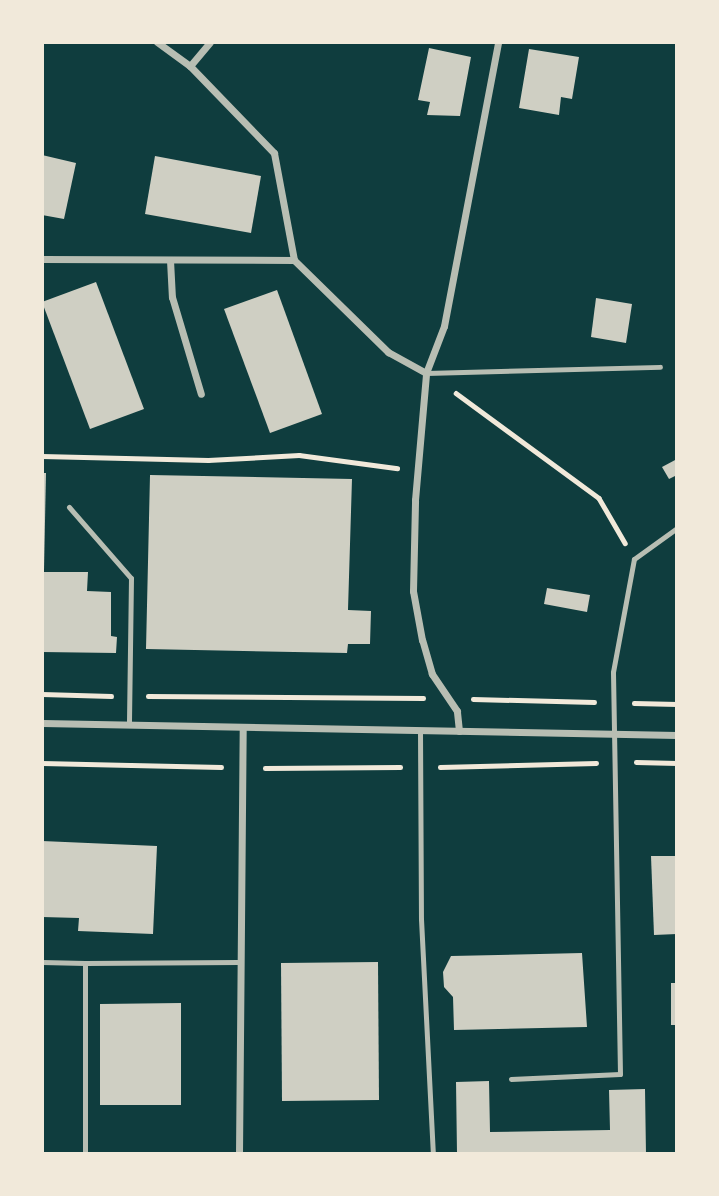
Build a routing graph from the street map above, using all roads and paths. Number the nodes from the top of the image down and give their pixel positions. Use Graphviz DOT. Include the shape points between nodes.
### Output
graph roads {
  1 [pos="157,42"];
  2 [pos="210,42"];
  3 [pos="498,42"];
  4 [pos="190,66"];
  5 [pos="42,259"];
  6 [pos="170,260"];
  7 [pos="294,260"];
  8 [pos="660,368"];
  9 [pos="426,373"];
  10 [pos="201,394"];
  11 [pos="42,456"];
  12 [pos="418,472"];
  13 [pos="69,507"];
  14 [pos="677,528"];
  15 [pos="634,559"];
  16 [pos="42,694"];
  17 [pos="129,696"];
  18 [pos="452,698"];
  19 [pos="612,702"];
  20 [pos="677,704"];
  21 [pos="42,723"];
  22 [pos="129,725"];
  23 [pos="243,727"];
  24 [pos="420,731"];
  25 [pos="458,731"];
  26 [pos="613,734"];
  27 [pos="677,736"];
  28 [pos="613,761"];
  29 [pos="42,763"];
  30 [pos="677,763"];
  31 [pos="420,767"];
  32 [pos="242,768"];
  33 [pos="42,962"];
  34 [pos="239,962"];
  35 [pos="85,963"];
  36 [pos="511,1079"];
  37 [pos="85,1154"];
  38 [pos="239,1154"];
  39 [pos="433,1154"];
  1 -- 4 [label="street"];
  2 -- 4 [label="street"];
  3 -- 9 [label="street" via="444,326"];
  4 -- 7 [label="street" via="274,153"];
  5 -- 6 [label="street"];
  6 -- 7 [label="street"];
  6 -- 10 [label="street" via="172,297"];
  7 -- 9 [label="street" via="388,352"];
  8 -- 9 [label="lane"];
  9 -- 12 [label="street"];
  9 -- 15 [label="path" via="599,498"];
  11 -- 12 [label="path" via="208,460 299,455"];
  12 -- 18 [label="street" via="413,591 432,674"];
  13 -- 17 [label="lane" via="131,579"];
  14 -- 15 [label="lane"];
  15 -- 19 [label="lane" via="613,672"];
  16 -- 17 [label="path"];
  17 -- 18 [label="path"];
  17 -- 22 [label="lane"];
  18 -- 19 [label="path"];
  18 -- 25 [label="street"];
  19 -- 20 [label="path"];
  19 -- 26 [label="lane"];
  21 -- 22 [label="street"];
  22 -- 23 [label="street"];
  23 -- 24 [label="street"];
  23 -- 32 [label="street"];
  24 -- 25 [label="street"];
  24 -- 31 [label="lane"];
  25 -- 26 [label="street"];
  26 -- 27 [label="street"];
  26 -- 28 [label="lane"];
  28 -- 30 [label="path"];
  28 -- 31 [label="path"];
  28 -- 36 [label="lane" via="620,1074"];
  29 -- 32 [label="path"];
  31 -- 32 [label="path"];
  31 -- 39 [label="lane" via="421,919"];
  32 -- 34 [label="street"];
  33 -- 35 [label="lane"];
  34 -- 35 [label="lane"];
  34 -- 38 [label="street"];
  35 -- 37 [label="lane"];
}
